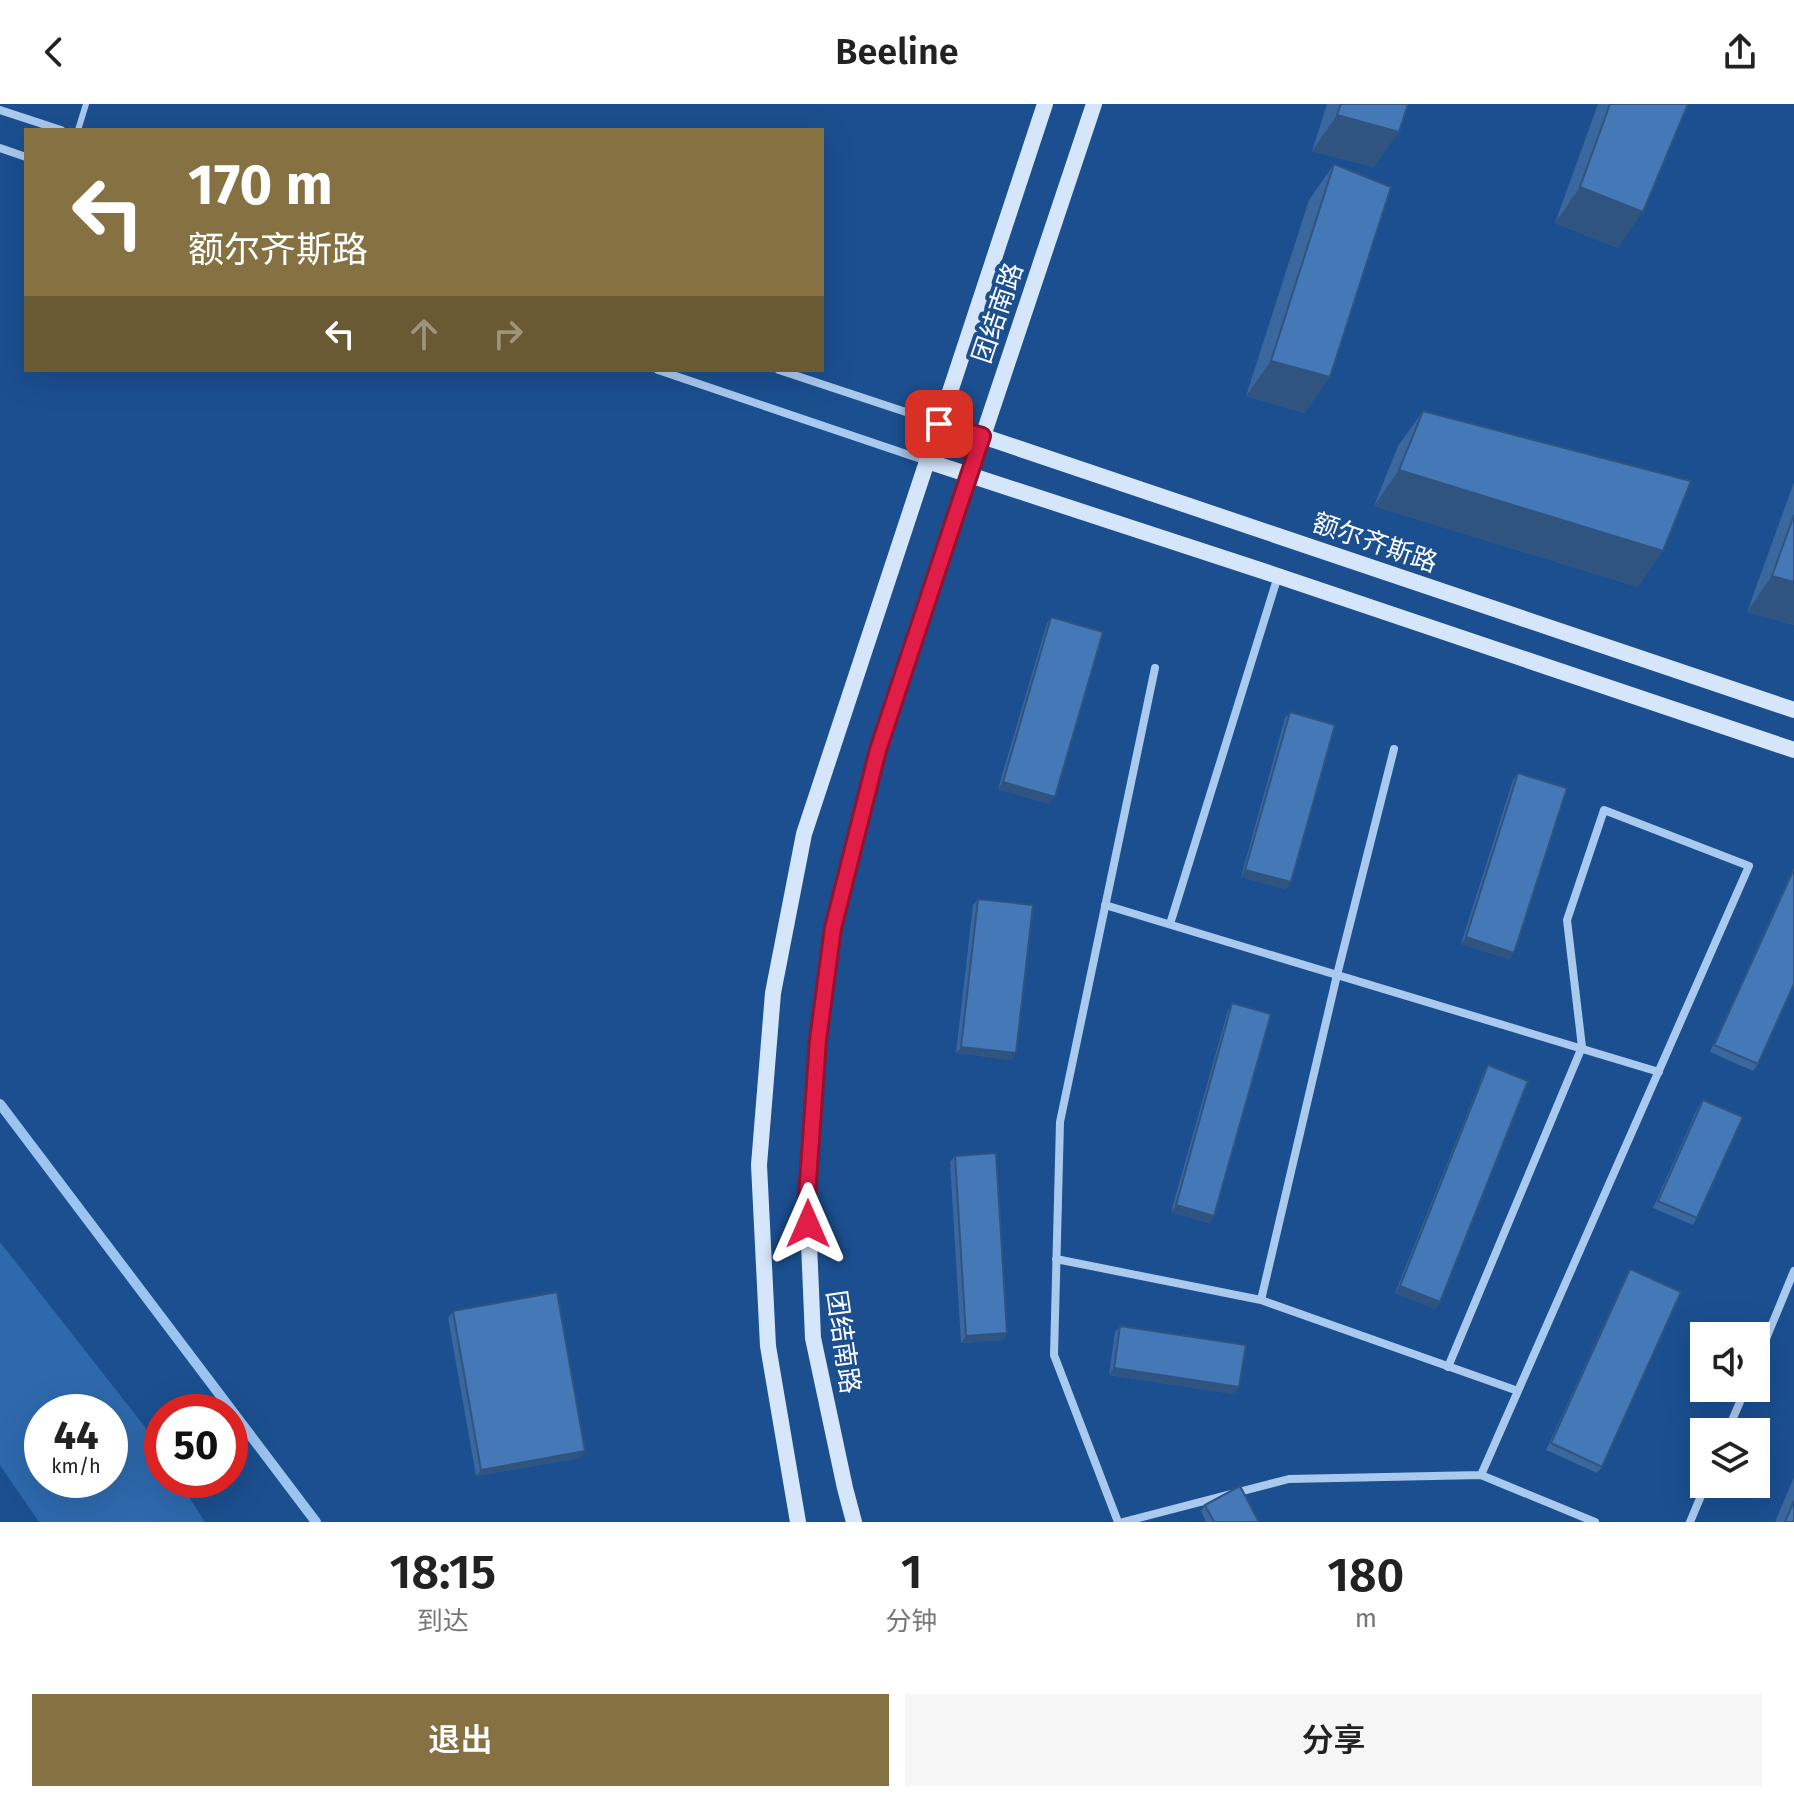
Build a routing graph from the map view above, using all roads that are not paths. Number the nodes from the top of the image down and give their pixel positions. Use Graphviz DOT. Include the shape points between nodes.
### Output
graph roads {
  1 [pos="86,104"];
  2 [pos="1045,104"];
  3 [pos="1094,104"];
  4 [pos="0,110"];
  5 [pos="55,128"];
  6 [pos="79,128"];
  7 [pos="0,148"];
  8 [pos="24,156"];
  9 [pos="664,372"];
  10 [pos="785,372"];
  11 [pos="939,424"];
  12 [pos="982,436"];
  13 [pos="927,461"];
  14 [pos="969,475"];
  15 [pos="1278,576"];
  16 [pos="1155,668"];
  17 [pos="1794,710"];
  18 [pos="1394,749"];
  19 [pos="1794,750"];
  20 [pos="1105,905"];
  21 [pos="1170,924"];
  22 [pos="1337,975"];
  23 [pos="1582,1047"];
  24 [pos="1659,1072"];
  25 [pos="1056,1259"];
  26 [pos="1794,1271"];
  27 [pos="1261,1300"];
  28 [pos="1770,1329"];
  29 [pos="1448,1367"];
  30 [pos="1518,1391"];
  31 [pos="1481,1475"];
  32 [pos="1700,1498"];
  33 [pos="798,1522"];
  34 [pos="854,1522"];
  35 [pos="1120,1522"];
  36 [pos="1595,1522"];
  37 [pos="1690,1522"];
  1 -- 6 [label="lane"];
  2 -- 11 [label="main road, 团结南路"];
  3 -- 12 [label="main road, 团结南路"];
  4 -- 5 [label="street"];
  7 -- 8 [label="street"];
  9 -- 13 [label="street"];
  10 -- 11 [label="street"];
  11 -- 12 [label="main road, 额尔齐斯路"];
  11 -- 13 [label="main road, 团结南路"];
  12 -- 14 [label="main road, 团结南路"];
  12 -- 17 [label="main road, 额尔齐斯路"];
  13 -- 14 [label="main road"];
  13 -- 33 [label="main road, 团结南路" via="804,834 773,993 759,1165 768,1346"];
  14 -- 15 [label="main road"];
  14 -- 34 [label="main road, 团结南路" via="878,750 833,928 818,1040 807,1196 813,1338"];
  15 -- 19 [label="main road"];
  15 -- 21 [label="street"];
  16 -- 20 [label="street"];
  18 -- 22 [label="street"];
  20 -- 21 [label="street"];
  20 -- 25 [label="street" via="1060,1122"];
  21 -- 22 [label="street"];
  22 -- 23 [label="street"];
  22 -- 27 [label="street"];
  23 -- 24 [label="street"];
  23 -- 24 [label="street" via="1567,920 1604,810 1749,866"];
  23 -- 29 [label="street"];
  24 -- 30 [label="street"];
  25 -- 27 [label="street"];
  25 -- 35 [label="street" via="1054,1355"];
  26 -- 28 [label="street"];
  27 -- 29 [label="street"];
  29 -- 30 [label="street"];
  30 -- 31 [label="street"];
  31 -- 35 [label="street" via="1289,1479"];
  31 -- 36 [label="street"];
  32 -- 37 [label="street"];
}
